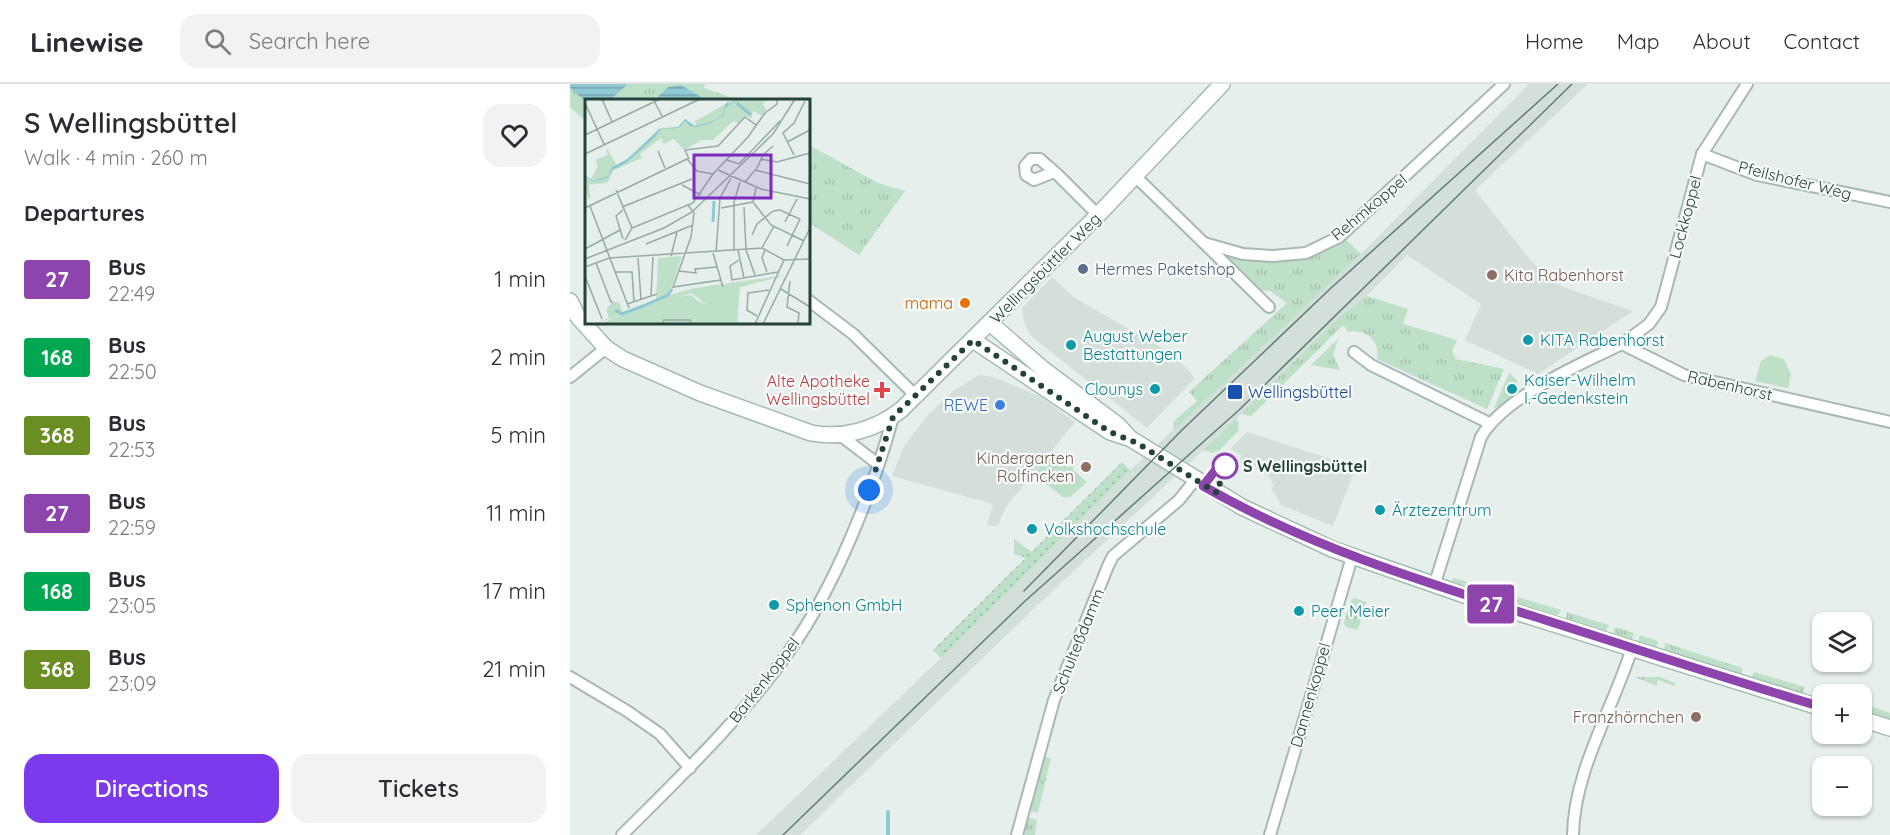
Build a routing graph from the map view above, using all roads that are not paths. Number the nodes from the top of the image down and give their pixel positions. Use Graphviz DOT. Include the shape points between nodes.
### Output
graph roads {
  1 [pos="1222,84"];
  2 [pos="1504,84"];
  3 [pos="1747,84"];
  4 [pos="1702,154"];
  5 [pos="1054,172"];
  6 [pos="1135,176"];
  7 [pos="1890,202"];
  8 [pos="1098,215"];
  9 [pos="1204,243"];
  10 [pos="570,302"];
  11 [pos="810,302"];
  12 [pos="1269,307"];
  13 [pos="990,323"];
  14 [pos="973,340"];
  15 [pos="1622,344"];
  16 [pos="606,348"];
  17 [pos="1354,352"];
  18 [pos="570,377"];
  19 [pos="916,396"];
  20 [pos="893,417"];
  21 [pos="1890,422"];
  22 [pos="1489,423"];
  23 [pos="840,435"];
  24 [pos="1131,440"];
  25 [pos="878,464"];
  26 [pos="1195,480"];
  27 [pos="1352,556"];
  28 [pos="1434,586"];
  29 [pos="1632,648"];
  30 [pos="570,677"];
  31 [pos="1812,705"];
  32 [pos="1872,722"];
  33 [pos="1890,728"];
  34 [pos="690,768"];
  35 [pos="622,835"];
  36 [pos="1017,835"];
  37 [pos="1270,835"];
  38 [pos="1573,835"];
  1 -- 6 [label="main road, Wellingsbüttler Weg"];
  2 -- 9 [label="street, Rehmkoppel" via="1339,237 1306,253 1273,256 1244,254"];
  3 -- 4 [label="street, Lockkoppel"];
  4 -- 7 [label="street, Pfeilshofer Weg" via="1757,175"];
  4 -- 15 [label="street, Lockkoppel" via="1661,307 1648,324"];
  5 -- 8 [label="street"];
  6 -- 8 [label="main road, Wellingsbüttler Weg"];
  6 -- 9 [label="street, Rehmkoppel"];
  8 -- 13 [label="main road, Wellingsbüttler Weg"];
  9 -- 12 [label="street, Rehmkoppel"];
  10 -- 16 [label="main road, Wellingsbüttler Weg"];
  11 -- 19 [label="street" via="853,334"];
  13 -- 14 [label="main road, Wellingsbüttler Weg"];
  13 -- 24 [label="main road" via="1118,425"];
  14 -- 19 [label="main road, Wellingsbüttler Weg"];
  14 -- 24 [label="main road" via="1110,432"];
  15 -- 21 [label="street, Rabenhorst" via="1684,375"];
  15 -- 22 [label="street" via="1539,386"];
  16 -- 18 [label="street"];
  16 -- 23 [label="main road, Wellingsbüttler Weg" via="640,368 761,416 811,433"];
  17 -- 22 [label="street" via="1371,365"];
  19 -- 20 [label="main road, Wellingsbüttler Weg"];
  20 -- 23 [label="main road, Wellingsbüttler Weg" via="868,429"];
  20 -- 25 [label="street, Barkenkoppel"];
  22 -- 28 [label="street" via="1481,437"];
  23 -- 25 [label="street"];
  24 -- 26 [label="main road"];
  25 -- 34 [label="street, Barkenkoppel" via="832,578 792,648 756,696"];
  26 -- 27 [label="main road" via="1275,525"];
  26 -- 36 [label="street, Schulteßdamm" via="1182,497 1113,556 1054,700"];
  27 -- 28 [label="main road"];
  27 -- 37 [label="street, Dannenkoppel"];
  28 -- 29 [label="main road"];
  29 -- 31 [label="main road"];
  29 -- 38 [label="street" via="1583,774"];
  30 -- 34 [label="street" via="660,734"];
  32 -- 33 [label="main road"];
  34 -- 35 [label="street, Barkenkoppel"];
}
